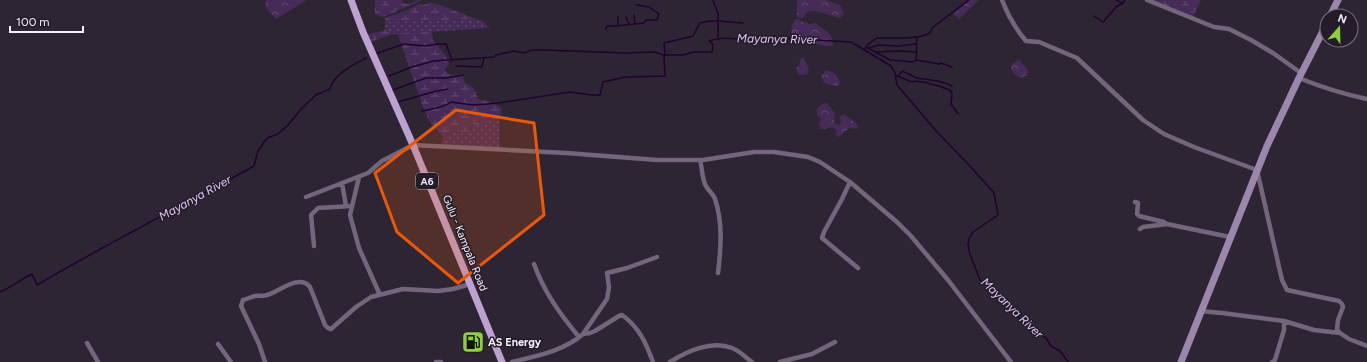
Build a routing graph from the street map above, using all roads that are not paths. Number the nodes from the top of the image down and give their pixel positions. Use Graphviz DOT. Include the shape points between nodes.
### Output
graph roads {
  1 [pos="351,0"];
  2 [pos="1002,0"];
  3 [pos="1147,0"];
  4 [pos="1319,38"];
  5 [pos="1300,75"];
  6 [pos="1367,99"];
  7 [pos="413,145"];
  8 [pos="700,160"];
  9 [pos="1257,170"];
  10 [pos="359,177"];
  11 [pos="850,182"];
  12 [pos="342,183"];
  13 [pos="306,197"];
  14 [pos="1135,202"];
  15 [pos="346,206"];
  16 [pos="352,206"];
  17 [pos="1167,224"];
  18 [pos="1140,229"];
  19 [pos="1230,237"];
  20 [pos="314,246"];
  21 [pos="657,257"];
  22 [pos="534,264"];
  23 [pos="858,268"];
  24 [pos="718,273"];
  25 [pos="470,284"];
  26 [pos="380,295"];
  27 [pos="1202,311"];
  28 [pos="1284,321"];
  29 [pos="1340,333"];
  30 [pos="581,336"];
  31 [pos="835,342"];
  32 [pos="87,343"];
  33 [pos="218,344"];
  34 [pos="1367,346"];
  35 [pos="98,362"];
  36 [pos="231,362"];
  37 [pos="265,362"];
  38 [pos="436,362"];
  39 [pos="441,362"];
  40 [pos="502,362"];
  41 [pos="512,362"];
  42 [pos="653,362"];
  43 [pos="670,362"];
  44 [pos="752,362"];
  45 [pos="780,362"];
  46 [pos="1012,362"];
  47 [pos="1181,362"];
  48 [pos="1272,362"];
  1 -- 7 [label="main road, Gulu - Kampala Road / A6"];
  2 -- 9 [label="street" via="1010,20 1026,41 1039,42 1077,58 1143,120 1164,134 1194,148"];
  3 -- 5 [label="street" via="1214,27 1229,30 1267,50"];
  4 -- 5 [label="street"];
  5 -- 6 [label="street" via="1316,85"];
  5 -- 9 [label="street"];
  7 -- 8 [label="street" via="657,160"];
  7 -- 10 [label="street" via="382,161"];
  7 -- 25 [label="main road, Gulu - Kampala Road / A6"];
  8 -- 11 [label="street" via="754,152 793,154 820,162"];
  8 -- 24 [label="street" via="705,185 713,194 720,222 721,248"];
  9 -- 19 [label="street"];
  9 -- 29 [label="street" via="1282,280 1287,290 1341,302 1343,307 1336,330"];
  10 -- 12 [label="street"];
  10 -- 16 [label="street"];
  11 -- 23 [label="street" via="822,238"];
  11 -- 46 [label="street" via="910,236"];
  12 -- 13 [label="street"];
  12 -- 15 [label="street"];
  14 -- 17 [label="street" via="1138,203 1139,216"];
  15 -- 16 [label="street"];
  15 -- 20 [label="street" via="318,208 311,215"];
  16 -- 26 [label="street" via="350,215 359,248"];
  17 -- 18 [label="street"];
  17 -- 19 [label="street"];
  19 -- 27 [label="street"];
  21 -- 30 [label="street" via="607,273 607,299"];
  22 -- 30 [label="street" via="547,293 565,321"];
  25 -- 26 [label="street" via="438,291 404,289"];
  25 -- 40 [label="main road, Gulu - Kampala Road / A6"];
  26 -- 37 [label="street" via="363,302 330,329 325,325 310,287 305,282 296,283 267,296 253,296 243,300 241,306"];
  27 -- 28 [label="street"];
  27 -- 47 [label="street"];
  28 -- 29 [label="street" via="1314,330"];
  28 -- 48 [label="street" via="1276,360"];
  29 -- 34 [label="street"];
  30 -- 41 [label="street" via="550,352"];
  30 -- 42 [label="street" via="622,315 641,333"];
  31 -- 45 [label="street" via="812,354"];
  32 -- 35 [label="street"];
  33 -- 36 [label="street"];
  38 -- 39 [label="street"];
  43 -- 44 [label="street" via="706,345 732,347"];
}
